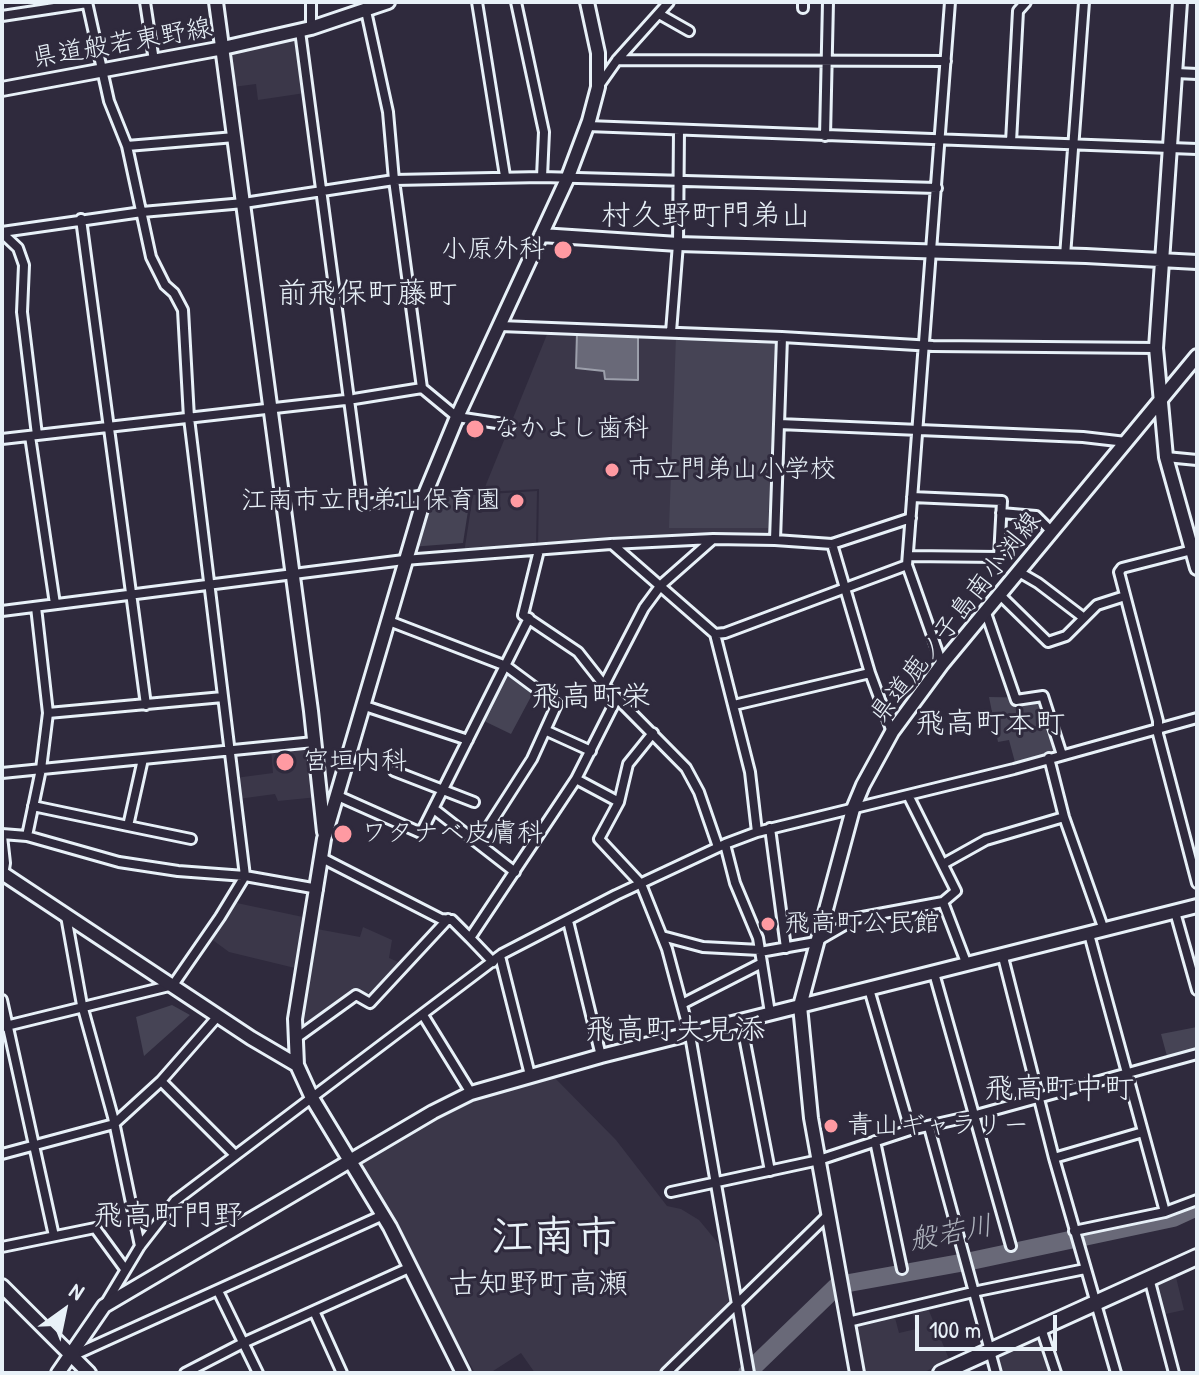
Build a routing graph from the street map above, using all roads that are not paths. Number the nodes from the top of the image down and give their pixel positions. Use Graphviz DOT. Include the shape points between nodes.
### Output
graph roads {
  1 [pos="87,2"];
  2 [pos="145,2"];
  3 [pos="216,2"];
  4 [pos="311,2"];
  5 [pos="388,2"];
  6 [pos="477,2"];
  7 [pos="516,2"];
  8 [pos="587,2"];
  9 [pos="669,2"];
  10 [pos="828,2"];
  11 [pos="950,2"];
  12 [pos="1026,2"];
  13 [pos="1084,2"];
  14 [pos="1180,2"];
  15 [pos="366,11"];
  16 [pos="659,14"];
  17 [pos="2,16"];
  18 [pos="306,29"];
  19 [pos="689,31"];
  20 [pos="223,48"];
  21 [pos="617,60"];
  22 [pos="825,60"];
  23 [pos="154,61"];
  24 [pos="946,61"];
  25 [pos="104,68"];
  26 [pos="1176,73"];
  27 [pos="1197,74"];
  28 [pos="598,87"];
  29 [pos="2,89"];
  30 [pos="587,126"];
  31 [pos="679,130"];
  32 [pos="825,136"];
  33 [pos="235,137"];
  34 [pos="940,140"];
  35 [pos="1011,142"];
  36 [pos="1074,144"];
  37 [pos="127,146"];
  38 [pos="1170,148"];
  39 [pos="1197,149"];
  40 [pos="505,176"];
  41 [pos="542,177"];
  42 [pos="568,177"];
  43 [pos="394,180"];
  44 [pos="679,181"];
  45 [pos="937,188"];
  46 [pos="322,191"];
  47 [pos="244,203"];
  48 [pos="142,212"];
  49 [pos="81,219"];
  50 [pos="2,232"];
  51 [pos="541,235"];
  52 [pos="678,244"];
  53 [pos="931,252"];
  54 [pos="1065,256"];
  55 [pos="1164,260"];
  56 [pos="1197,262"];
  57 [pos="500,326"];
  58 [pos="671,332"];
  59 [pos="782,337"];
  60 [pos="925,345"];
  61 [pos="1156,348"];
  62 [pos="1197,356"];
  63 [pos="422,388"];
  64 [pos="348,399"];
  65 [pos="1159,403"];
  66 [pos="271,408"];
  67 [pos="457,417"];
  68 [pos="189,418"];
  69 [pos="779,424"];
  70 [pos="510,425"];
  71 [pos="110,428"];
  72 [pos="919,430"];
  73 [pos="33,436"];
  74 [pos="2,439"];
  75 [pos="1126,442"];
  76 [pos="1166,457"];
  77 [pos="1197,460"];
  78 [pos="425,495"];
  79 [pos="912,497"];
  80 [pos="1001,513"];
  81 [pos="911,518"];
  82 [pos="1052,532"];
  83 [pos="713,539"];
  84 [pos="775,540"];
  85 [pos="611,544"];
  86 [pos="832,544"];
  87 [pos="539,550"];
  88 [pos="1192,550"];
  89 [pos="404,560"];
  90 [pos="908,561"];
  91 [pos="1197,568"];
  92 [pos="1019,572"];
  93 [pos="293,574"];
  94 [pos="210,585"];
  95 [pos="661,585"];
  96 [pos="845,588"];
  97 [pos="1000,595"];
  98 [pos="132,596"];
  99 [pos="1125,596"];
  100 [pos="55,604"];
  101 [pos="36,607"];
  102 [pos="2,611"];
  103 [pos="986,613"];
  104 [pos="529,618"];
  105 [pos="1084,618"];
  106 [pos="389,621"];
  107 [pos="715,634"];
  108 [pos="942,664"];
  109 [pos="506,666"];
  110 [pos="870,673"];
  111 [pos="604,685"];
  112 [pos="223,697"];
  113 [pos="617,698"];
  114 [pos="146,705"];
  115 [pos="734,705"];
  116 [pos="365,706"];
  117 [pos="48,713"];
  118 [pos="1197,718"];
  119 [pos="1158,727"];
  120 [pos="547,731"];
  121 [pos="892,732"];
  122 [pos="653,733"];
  123 [pos="468,740"];
  124 [pos="314,742"];
  125 [pos="229,751"];
  126 [pos="591,751"];
  127 [pos="1062,755"];
  128 [pos="1049,758"];
  129 [pos="143,759"];
  130 [pos="41,769"];
  131 [pos="394,771"];
  132 [pos="2,773"];
  133 [pos="576,779"];
  134 [pos="444,789"];
  135 [pos="908,795"];
  136 [pos="338,796"];
  137 [pos="474,802"];
  138 [pos="619,802"];
  139 [pos="33,806"];
  140 [pos="434,809"];
  141 [pos="853,809"];
  142 [pos="1064,817"];
  143 [pos="128,826"];
  144 [pos="770,828"];
  145 [pos="757,832"];
  146 [pos="2,835"];
  147 [pos="27,836"];
  148 [pos="191,839"];
  149 [pos="324,839"];
  150 [pos="478,843"];
  151 [pos="721,845"];
  152 [pos="322,858"];
  153 [pos="943,864"];
  154 [pos="515,872"];
  155 [pos="2,874"];
  156 [pos="245,876"];
  157 [pos="1197,883"];
  158 [pos="641,884"];
  159 [pos="318,889"];
  160 [pos="943,902"];
  161 [pos="1197,906"];
  162 [pos="1175,912"];
  163 [pos="66,916"];
  164 [pos="448,919"];
  165 [pos="568,921"];
  166 [pos="1104,930"];
  167 [pos="1089,934"];
  168 [pos="662,936"];
  169 [pos="470,938"];
  170 [pos="816,942"];
  171 [pos="786,948"];
  172 [pos="760,951"];
  173 [pos="1003,957"];
  174 [pos="497,959"];
  175 [pos="762,963"];
  176 [pos="967,965"];
  177 [pos="934,973"];
  178 [pos="173,985"];
  179 [pos="869,989"];
  180 [pos="1197,990"];
  181 [pos="2,1000"];
  182 [pos="682,1004"];
  183 [pos="800,1006"];
  184 [pos="83,1007"];
  185 [pos="770,1013"];
  186 [pos="423,1015"];
  187 [pos="218,1016"];
  188 [pos="741,1021"];
  189 [pos="5,1026"];
  190 [pos="690,1035"];
  191 [pos="295,1039"];
  192 [pos="1197,1054"];
  193 [pos="601,1056"];
  194 [pos="297,1065"];
  195 [pos="1125,1073"];
  196 [pos="530,1075"];
  197 [pos="161,1081"];
  198 [pos="471,1093"];
  199 [pos="1039,1097"];
  200 [pos="312,1098"];
  201 [pos="976,1115"];
  202 [pos="114,1124"];
  203 [pos="929,1127"];
  204 [pos="910,1130"];
  205 [pos="1143,1132"];
  206 [pos="875,1141"];
  207 [pos="33,1146"];
  208 [pos="2,1154"];
  209 [pos="235,1155"];
  210 [pos="1054,1158"];
  211 [pos="819,1160"];
  212 [pos="350,1162"];
  213 [pos="770,1171"];
  214 [pos="716,1184"];
  215 [pos="671,1192"];
  216 [pos="1197,1200"];
  217 [pos="1165,1212"];
  218 [pos="830,1213"];
  219 [pos="383,1215"];
  220 [pos="1074,1231"];
  221 [pos="54,1236"];
  222 [pos="140,1246"];
  223 [pos="1011,1246"];
  224 [pos="2,1247"];
  225 [pos="1197,1257"];
  226 [pos="411,1267"];
  227 [pos="125,1269"];
  228 [pos="902,1269"];
  229 [pos="1085,1269"];
  230 [pos="1149,1278"];
  231 [pos="2,1286"];
  232 [pos="218,1291"];
  233 [pos="973,1292"];
  234 [pos="1097,1302"];
  235 [pos="736,1303"];
  236 [pos="104,1306"];
  237 [pos="314,1311"];
  238 [pos="848,1322"];
  239 [pos="1041,1328"];
  240 [pos="243,1343"];
  241 [pos="989,1350"];
  242 [pos="71,1355"];
  243 [pos="58,1373"];
  244 [pos="89,1373"];
  245 [pos="185,1373"];
  246 [pos="258,1373"];
  247 [pos="342,1373"];
  248 [pos="463,1373"];
  249 [pos="666,1373"];
  250 [pos="749,1373"];
  251 [pos="857,1373"];
  252 [pos="941,1373"];
  253 [pos="996,1373"];
  254 [pos="1056,1373"];
  255 [pos="1116,1373"];
  256 [pos="1174,1373"];
  1 -- 17 [label="street"];
  1 -- 25 [label="street"];
  2 -- 23 [label="street"];
  3 -- 20 [label="street"];
  4 -- 18 [label="street"];
  5 -- 15 [label="street, 県道般若東野線"];
  6 -- 40 [label="street"];
  7 -- 41 [label="street" via="544,132"];
  8 -- 28 [label="street" via="598,53"];
  9 -- 16 [label="street"];
  10 -- 22 [label="street"];
  11 -- 24 [label="street"];
  12 -- 35 [label="street" via="1018,11"];
  13 -- 36 [label="street"];
  14 -- 26 [label="street"];
  15 -- 18 [label="street, 県道般若東野線"];
  15 -- 43 [label="street" via="388,112"];
  16 -- 19 [label="street"];
  16 -- 21 [label="street"];
  18 -- 20 [label="street, 県道般若東野線"];
  18 -- 46 [label="street"];
  20 -- 23 [label="street, 県道般若東野線"];
  20 -- 33 [label="street"];
  21 -- 22 [label="street"];
  21 -- 28 [label="street"];
  22 -- 24 [label="street"];
  22 -- 32 [label="street"];
  23 -- 25 [label="street, 県道般若東野線"];
  24 -- 34 [label="street"];
  25 -- 29 [label="street, 県道般若東野線"];
  25 -- 37 [label="street" via="109,101"];
  26 -- 27 [label="street"];
  26 -- 38 [label="street"];
  28 -- 30 [label="street"];
  30 -- 31 [label="street"];
  30 -- 42 [label="street"];
  31 -- 32 [label="street"];
  31 -- 44 [label="street"];
  32 -- 34 [label="street"];
  33 -- 37 [label="street"];
  33 -- 47 [label="street"];
  34 -- 35 [label="street"];
  34 -- 45 [label="street"];
  35 -- 36 [label="street"];
  36 -- 38 [label="street"];
  36 -- 54 [label="street"];
  37 -- 48 [label="street"];
  38 -- 39 [label="street"];
  38 -- 55 [label="street"];
  40 -- 41 [label="street"];
  40 -- 43 [label="street"];
  41 -- 42 [label="street"];
  42 -- 44 [label="street"];
  42 -- 51 [label="street"];
  43 -- 46 [label="street"];
  43 -- 63 [label="street"];
  44 -- 45 [label="street"];
  44 -- 52 [label="street"];
  45 -- 53 [label="street"];
  46 -- 47 [label="street"];
  46 -- 64 [label="street"];
  47 -- 48 [label="street"];
  47 -- 66 [label="street"];
  48 -- 49 [label="street"];
  48 -- 68 [label="street" via="151,257 183,310"];
  49 -- 50 [label="street"];
  49 -- 71 [label="street"];
  50 -- 73 [label="street" via="18,248 24,265 22,312"];
  51 -- 52 [label="street"];
  51 -- 57 [label="street"];
  52 -- 53 [label="street"];
  52 -- 58 [label="street"];
  53 -- 54 [label="street"];
  53 -- 60 [label="street"];
  54 -- 55 [label="street"];
  55 -- 56 [label="street"];
  55 -- 61 [label="street"];
  57 -- 58 [label="street"];
  57 -- 67 [label="street"];
  58 -- 59 [label="street"];
  59 -- 60 [label="street"];
  59 -- 69 [label="street"];
  60 -- 61 [label="street"];
  60 -- 72 [label="street"];
  61 -- 65 [label="street"];
  62 -- 65 [label="street, 県道鹿ノ子島南小渕線"];
  63 -- 64 [label="street"];
  63 -- 67 [label="street"];
  64 -- 66 [label="street"];
  64 -- 78 [label="street" via="363,505"];
  65 -- 75 [label="street, 県道鹿ノ子島南小渕線"];
  65 -- 76 [label="street"];
  66 -- 68 [label="street"];
  66 -- 93 [label="street"];
  67 -- 70 [label="street"];
  67 -- 78 [label="street"];
  68 -- 71 [label="street"];
  68 -- 94 [label="street"];
  69 -- 72 [label="street"];
  69 -- 84 [label="street"];
  71 -- 73 [label="street"];
  71 -- 98 [label="street"];
  72 -- 75 [label="street"];
  72 -- 79 [label="street"];
  73 -- 74 [label="street"];
  73 -- 100 [label="street"];
  75 -- 82 [label="street, 県道鹿ノ子島南小渕線"];
  76 -- 77 [label="street"];
  76 -- 88 [label="street"];
  78 -- 89 [label="street"];
  79 -- 80 [label="street" via="1002,501"];
  79 -- 81 [label="street"];
  80 -- 82 [label="street" via="1036,516"];
  80 -- 90 [label="street" via="999,557"];
  81 -- 86 [label="street"];
  81 -- 90 [label="street"];
  82 -- 92 [label="street, 県道鹿ノ子島南小渕線"];
  83 -- 84 [label="street"];
  83 -- 85 [label="street"];
  83 -- 95 [label="street"];
  84 -- 86 [label="street"];
  85 -- 87 [label="street"];
  85 -- 95 [label="street"];
  86 -- 96 [label="street"];
  87 -- 89 [label="street"];
  87 -- 104 [label="street" via="523,615"];
  88 -- 91 [label="street"];
  88 -- 99 [label="street" via="1122,568"];
  89 -- 93 [label="street"];
  89 -- 106 [label="street"];
  90 -- 96 [label="street"];
  90 -- 108 [label="street"];
  92 -- 97 [label="street, 県道鹿ノ子島南小渕線"];
  92 -- 105 [label="street"];
  93 -- 94 [label="street"];
  93 -- 124 [label="street"];
  94 -- 98 [label="street"];
  94 -- 112 [label="street"];
  95 -- 107 [label="street"];
  95 -- 111 [label="street"];
  96 -- 107 [label="street"];
  96 -- 110 [label="street"];
  97 -- 103 [label="street, 県道鹿ノ子島南小渕線"];
  97 -- 105 [label="street" via="1048,642 1066,636"];
  98 -- 100 [label="street"];
  98 -- 114 [label="street"];
  99 -- 105 [label="street" via="1097,605"];
  99 -- 119 [label="street"];
  100 -- 101 [label="street"];
  101 -- 102 [label="street"];
  101 -- 117 [label="street"];
  103 -- 108 [label="street, 県道鹿ノ子島南小渕線"];
  103 -- 127 [label="street" via="1016,700 1043,696"];
  104 -- 109 [label="street"];
  104 -- 111 [label="street" via="578,652"];
  106 -- 109 [label="street"];
  106 -- 116 [label="street"];
  107 -- 115 [label="street"];
  108 -- 121 [label="street, 県道鹿ノ子島南小渕線"];
  109 -- 120 [label="street" via="557,704"];
  109 -- 123 [label="street"];
  110 -- 115 [label="street"];
  110 -- 121 [label="street"];
  111 -- 113 [label="street"];
  112 -- 114 [label="street"];
  112 -- 125 [label="street"];
  113 -- 122 [label="street"];
  113 -- 126 [label="street"];
  114 -- 117 [label="street"];
  115 -- 145 [label="street"];
  116 -- 123 [label="street"];
  116 -- 136 [label="street"];
  117 -- 130 [label="street"];
  118 -- 119 [label="street"];
  119 -- 127 [label="street"];
  119 -- 157 [label="street"];
  120 -- 126 [label="street"];
  120 -- 150 [label="street"];
  121 -- 141 [label="street, 県道鹿ノ子島南小渕線"];
  122 -- 138 [label="street" via="628,764"];
  122 -- 151 [label="street" via="686,768"];
  123 -- 134 [label="street"];
  124 -- 125 [label="street"];
  124 -- 149 [label="street"];
  125 -- 129 [label="street"];
  125 -- 156 [label="street"];
  126 -- 133 [label="street"];
  127 -- 128 [label="street"];
  128 -- 135 [label="street"];
  128 -- 142 [label="street"];
  129 -- 130 [label="street"];
  129 -- 143 [label="street"];
  130 -- 132 [label="street"];
  130 -- 139 [label="street"];
  131 -- 134 [label="street"];
  133 -- 138 [label="street"];
  133 -- 154 [label="street"];
  134 -- 137 [label="street"];
  134 -- 140 [label="street"];
  135 -- 141 [label="street"];
  135 -- 153 [label="street"];
  136 -- 140 [label="street" via="421,833"];
  136 -- 149 [label="street"];
  138 -- 158 [label="street" via="599,839"];
  139 -- 143 [label="street"];
  139 -- 147 [label="street"];
  140 -- 150 [label="street"];
  141 -- 144 [label="street"];
  141 -- 170 [label="street, 県道鹿ノ子島南小渕線"];
  142 -- 153 [label="street" via="986,840"];
  142 -- 166 [label="street"];
  143 -- 148 [label="street"];
  144 -- 145 [label="street"];
  144 -- 171 [label="street"];
  145 -- 151 [label="street"];
  146 -- 147 [label="street"];
  146 -- 155 [label="street"];
  147 -- 156 [label="street" via="119,862"];
  149 -- 152 [label="street"];
  150 -- 154 [label="street"];
  151 -- 158 [label="street"];
  151 -- 172 [label="street"];
  152 -- 159 [label="street"];
  152 -- 164 [label="street"];
  153 -- 160 [label="street" via="956,891"];
  154 -- 169 [label="street"];
  155 -- 163 [label="street"];
  156 -- 159 [label="street"];
  156 -- 178 [label="street"];
  158 -- 165 [label="street"];
  158 -- 168 [label="street"];
  159 -- 191 [label="street"];
  160 -- 170 [label="street" via="857,918"];
  160 -- 176 [label="street"];
  161 -- 162 [label="street"];
  162 -- 166 [label="street"];
  162 -- 180 [label="street"];
  163 -- 178 [label="street"];
  163 -- 184 [label="street"];
  164 -- 169 [label="street"];
  164 -- 191 [label="street" via="370,1003 356,995"];
  165 -- 174 [label="street"];
  165 -- 193 [label="street"];
  166 -- 167 [label="street"];
  167 -- 173 [label="street"];
  167 -- 195 [label="street"];
  168 -- 172 [label="street" via="703,947"];
  168 -- 182 [label="street"];
  169 -- 174 [label="street"];
  170 -- 171 [label="street"];
  170 -- 183 [label="street, 県道鹿ノ子島南小渕線"];
  171 -- 172 [label="street"];
  172 -- 175 [label="street"];
  173 -- 176 [label="street"];
  173 -- 199 [label="street"];
  174 -- 186 [label="street"];
  174 -- 196 [label="street"];
  175 -- 182 [label="street"];
  175 -- 185 [label="street"];
  176 -- 177 [label="street"];
  177 -- 179 [label="street"];
  177 -- 201 [label="street"];
  178 -- 184 [label="street"];
  178 -- 187 [label="street"];
  179 -- 183 [label="street"];
  179 -- 204 [label="street"];
  181 -- 189 [label="street"];
  182 -- 190 [label="street"];
  183 -- 185 [label="street"];
  183 -- 211 [label="street, 県道鹿ノ子島南小渕線"];
  184 -- 189 [label="street"];
  184 -- 202 [label="street"];
  185 -- 188 [label="street"];
  186 -- 198 [label="street"];
  186 -- 200 [label="street"];
  187 -- 194 [label="street"];
  187 -- 197 [label="street"];
  188 -- 190 [label="street"];
  188 -- 213 [label="street"];
  189 -- 207 [label="street"];
  190 -- 193 [label="street"];
  190 -- 214 [label="street"];
  191 -- 194 [label="street"];
  192 -- 195 [label="street"];
  193 -- 196 [label="street"];
  194 -- 200 [label="street"];
  195 -- 199 [label="street"];
  195 -- 205 [label="street"];
  196 -- 198 [label="street"];
  197 -- 202 [label="street"];
  197 -- 209 [label="street"];
  198 -- 212 [label="street"];
  199 -- 201 [label="street"];
  199 -- 210 [label="street"];
  200 -- 209 [label="street"];
  200 -- 212 [label="street"];
  201 -- 203 [label="street"];
  201 -- 223 [label="street"];
  202 -- 207 [label="street"];
  202 -- 222 [label="street"];
  203 -- 204 [label="street"];
  203 -- 233 [label="street"];
  204 -- 206 [label="street"];
  205 -- 210 [label="street"];
  205 -- 217 [label="street"];
  206 -- 211 [label="street"];
  206 -- 228 [label="street"];
  207 -- 208 [label="street"];
  207 -- 221 [label="street"];
  209 -- 222 [label="street" via="175,1201"];
  210 -- 220 [label="street"];
  211 -- 213 [label="street"];
  211 -- 218 [label="street, 県道鹿ノ子島南小渕線"];
  212 -- 219 [label="street"];
  212 -- 236 [label="street"];
  213 -- 214 [label="street"];
  214 -- 215 [label="street"];
  214 -- 235 [label="street"];
  216 -- 217 [label="street"];
  217 -- 220 [label="street"];
  218 -- 235 [label="street"];
  218 -- 238 [label="street, 県道鹿ノ子島南小渕線"];
  219 -- 226 [label="street"];
  219 -- 232 [label="street"];
  220 -- 229 [label="street"];
  221 -- 224 [label="street"];
  221 -- 227 [label="street" via="95,1228"];
  222 -- 227 [label="street"];
  225 -- 230 [label="main road"];
  226 -- 237 [label="street"];
  226 -- 248 [label="street"];
  227 -- 236 [label="street"];
  229 -- 233 [label="street"];
  229 -- 234 [label="street"];
  230 -- 234 [label="main road"];
  230 -- 256 [label="street"];
  231 -- 242 [label="street"];
  232 -- 240 [label="street"];
  232 -- 242 [label="street"];
  233 -- 238 [label="street"];
  233 -- 241 [label="street"];
  234 -- 239 [label="main road"];
  234 -- 255 [label="street"];
  235 -- 249 [label="street"];
  235 -- 250 [label="street"];
  236 -- 242 [label="street"];
  237 -- 240 [label="street"];
  237 -- 247 [label="street"];
  238 -- 251 [label="street, 県道鹿ノ子島南小渕線"];
  239 -- 241 [label="main road"];
  239 -- 254 [label="street"];
  240 -- 245 [label="street"];
  240 -- 246 [label="street"];
  241 -- 252 [label="main road"];
  241 -- 253 [label="street"];
  242 -- 243 [label="street"];
  242 -- 244 [label="street"];
}
